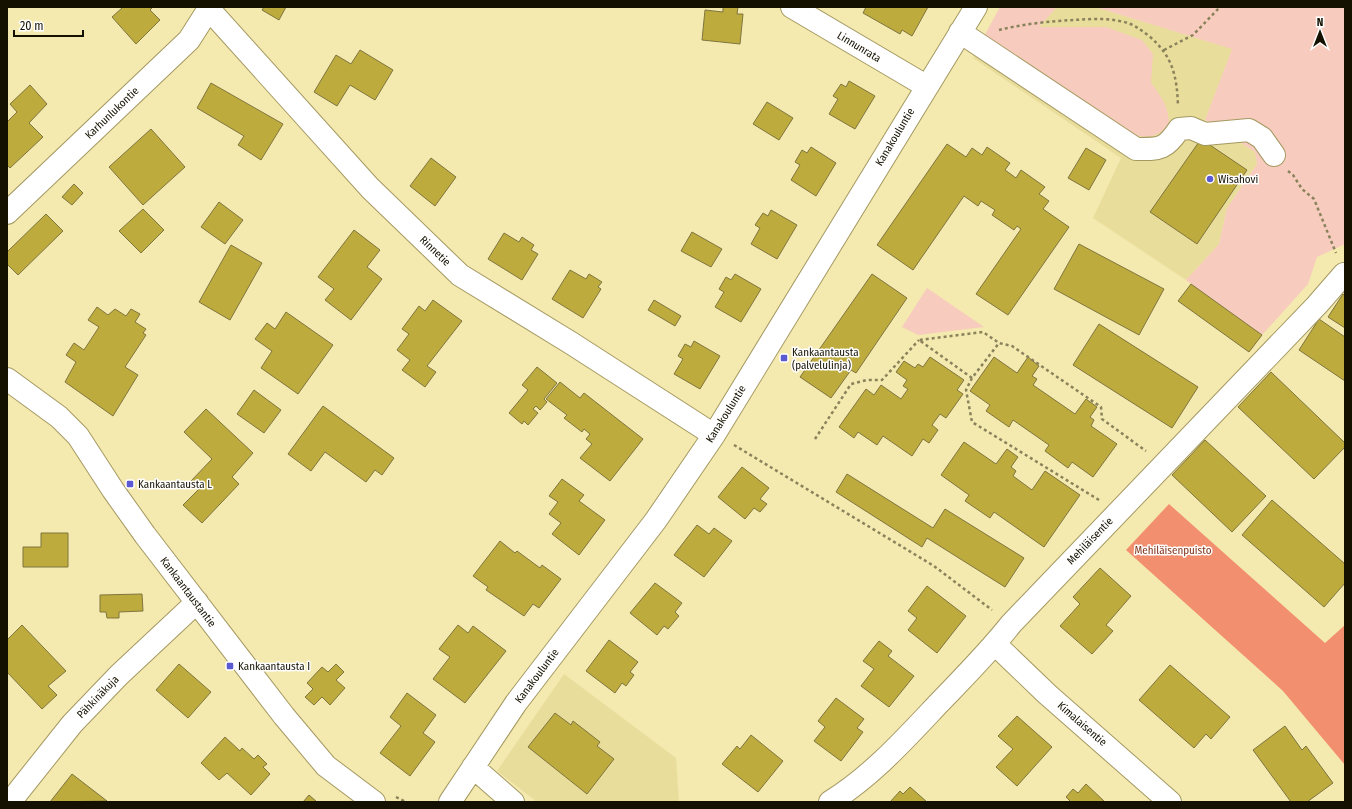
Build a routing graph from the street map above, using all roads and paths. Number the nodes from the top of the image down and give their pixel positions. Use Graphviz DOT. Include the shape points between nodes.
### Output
graph roads {
  1 [pos="792,7"];
  2 [pos="976,7"];
  3 [pos="1220,7"];
  4 [pos="208,8"];
  5 [pos="965,35"];
  6 [pos="1164,50"];
  7 [pos="926,86"];
  8 [pos="1179,129"];
  9 [pos="1274,156"];
  10 [pos="7,213"];
  11 [pos="1344,274"];
  12 [pos="919,340"];
  13 [pos="999,343"];
  14 [pos="972,378"];
  15 [pos="7,380"];
  16 [pos="714,435"];
  17 [pos="816,439"];
  18 [pos="1164,465"];
  19 [pos="1119,512"];
  20 [pos="197,602"];
  21 [pos="1011,624"];
  22 [pos="995,644"];
  23 [pos="473,767"];
  24 [pos="10,802"];
  25 [pos="374,802"];
  26 [pos="450,802"];
  27 [pos="513,802"];
  28 [pos="830,802"];
  29 [pos="1170,802"];
  1 -- 7 [label="street, Linnunrata"];
  2 -- 5 [label="street, Kanakouluntie"];
  3 -- 6 [label="path" via="1193,35"];
  4 -- 10 [label="street, Karhunlukontie" via="189,40"];
  4 -- 16 [label="street, Rinnetie" via="370,188 460,275"];
  5 -- 6 [label="path" via="1027,25 1098,19 1120,21 1138,27"];
  5 -- 7 [label="street, Kanakouluntie"];
  5 -- 8 [label="street" via="1136,149 1160,149"];
  6 -- 8 [label="path" via="1177,83"];
  7 -- 16 [label="street, Kanakouluntie"];
  8 -- 9 [label="street" via="1191,128 1205,134 1249,130 1262,138"];
  9 -- 11 [label="path" via="1314,199"];
  11 -- 18 [label="street, Mehiläisentie"];
  12 -- 13 [label="path" via="983,332"];
  12 -- 14 [label="path"];
  12 -- 17 [label="path" via="882,380 851,384"];
  13 -- 14 [label="path"];
  13 -- 18 [label="path" via="1012,346 1101,407 1102,419"];
  14 -- 19 [label="path" via="966,390 972,422"];
  15 -- 20 [label="street, Kankaantaustantie" via="60,417 78,436 113,490"];
  16 -- 21 [label="path" via="934,566"];
  16 -- 23 [label="street, Kanakouluntie" via="656,520 516,703"];
  18 -- 19 [label="street, Mehiläisentie"];
  19 -- 21 [label="street, Mehiläisentie"];
  20 -- 24 [label="street, Pähkinäkuja" via="119,675 72,724"];
  20 -- 25 [label="street, Kankaantaustantie" via="284,716 326,766"];
  21 -- 22 [label="street, Mehiläisentie"];
  22 -- 28 [label="street, Mehiläisentie" via="896,749 849,790"];
  22 -- 29 [label="street, Kimalaisentie" via="1047,694"];
  23 -- 26 [label="street, Kanakouluntie"];
  23 -- 27 [label="street"];
}
